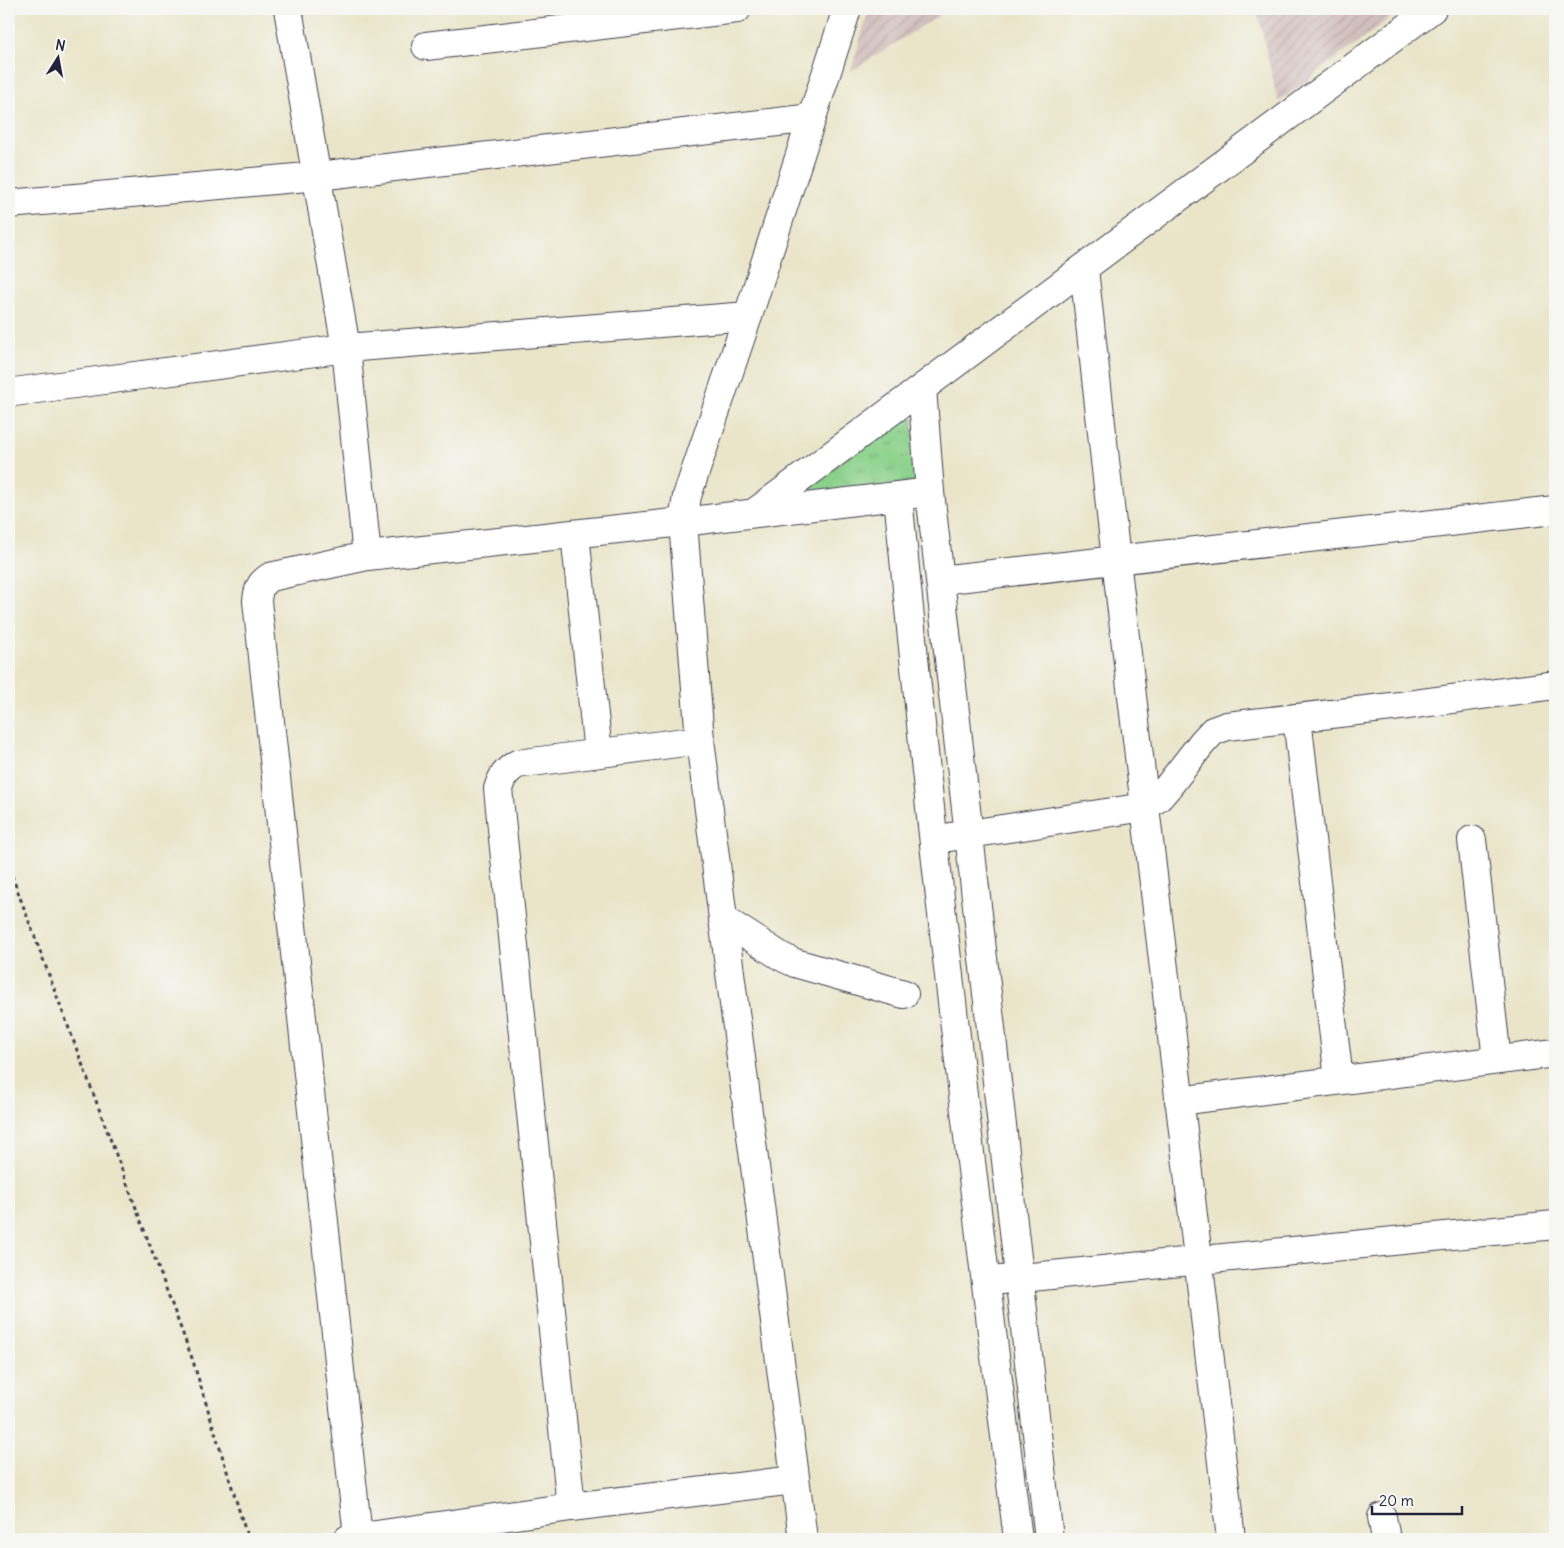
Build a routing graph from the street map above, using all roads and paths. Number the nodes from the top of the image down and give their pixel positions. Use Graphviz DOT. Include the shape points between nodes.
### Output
graph roads {
  1 [pos="288,9"];
  2 [pos="737,9"];
  3 [pos="847,9"];
  4 [pos="1432,9"];
  5 [pos="426,46"];
  6 [pos="812,118"];
  7 [pos="318,176"];
  8 [pos="9,204"];
  9 [pos="1084,269"];
  10 [pos="748,316"];
  11 [pos="346,348"];
  12 [pos="922,388"];
  13 [pos="14,392"];
  14 [pos="930,492"];
  15 [pos="898,496"];
  16 [pos="1555,510"];
  17 [pos="753,514"];
  18 [pos="683,522"];
  19 [pos="575,534"];
  20 [pos="367,556"];
  21 [pos="1116,560"];
  22 [pos="940,580"];
  23 [pos="1555,685"];
  24 [pos="1297,718"];
  25 [pos="700,740"];
  26 [pos="598,753"];
  27 [pos="1145,807"];
  28 [pos="968,834"];
  29 [pos="934,839"];
  30 [pos="1472,840"];
  31 [pos="9,868"];
  32 [pos="723,919"];
  33 [pos="978,924"];
  34 [pos="944,930"];
  35 [pos="904,994"];
  36 [pos="1555,1053"];
  37 [pos="1497,1060"];
  38 [pos="1339,1080"];
  39 [pos="1180,1101"];
  40 [pos="1555,1225"];
  41 [pos="1198,1260"];
  42 [pos="1019,1278"];
  43 [pos="985,1281"];
  44 [pos="795,1480"];
  45 [pos="572,1508"];
  46 [pos="353,1538"];
  47 [pos="248,1539"];
  48 [pos="803,1539"];
  49 [pos="1018,1539"];
  50 [pos="1049,1539"];
  51 [pos="1231,1539"];
  1 -- 7 [label="street"];
  2 -- 5 [label="street"];
  3 -- 6 [label="street"];
  4 -- 9 [label="street"];
  6 -- 7 [label="street"];
  6 -- 10 [label="street"];
  7 -- 8 [label="street"];
  7 -- 11 [label="street"];
  9 -- 12 [label="street"];
  9 -- 21 [label="street"];
  10 -- 11 [label="street"];
  10 -- 18 [label="street" via="687,496"];
  11 -- 13 [label="street"];
  11 -- 20 [label="street"];
  12 -- 14 [label="street"];
  12 -- 17 [label="street"];
  14 -- 15 [label="street"];
  14 -- 22 [label="street"];
  15 -- 17 [label="street"];
  15 -- 29 [label="street"];
  16 -- 21 [label="street"];
  17 -- 18 [label="street"];
  18 -- 19 [label="street"];
  18 -- 25 [label="street"];
  19 -- 20 [label="street"];
  19 -- 26 [label="street"];
  20 -- 46 [label="street" via="270,577 259,588 257,601"];
  21 -- 22 [label="street"];
  21 -- 27 [label="street"];
  22 -- 28 [label="street"];
  23 -- 24 [label="street"];
  24 -- 27 [label="street" via="1227,726 1213,731 1159,797"];
  24 -- 38 [label="street"];
  25 -- 26 [label="street"];
  25 -- 32 [label="street"];
  26 -- 45 [label="street" via="517,764 506,771 498,789"];
  27 -- 28 [label="street"];
  27 -- 39 [label="street"];
  28 -- 29 [label="street"];
  28 -- 33 [label="street"];
  29 -- 34 [label="street"];
  30 -- 37 [label="street"];
  31 -- 47 [label="path" via="192,1358"];
  32 -- 35 [label="street" via="795,963"];
  32 -- 44 [label="street"];
  33 -- 34 [label="street"];
  33 -- 42 [label="street"];
  34 -- 43 [label="street"];
  36 -- 37 [label="street"];
  37 -- 38 [label="street"];
  38 -- 39 [label="street"];
  39 -- 41 [label="street"];
  40 -- 41 [label="street"];
  41 -- 42 [label="street"];
  41 -- 51 [label="street"];
  42 -- 43 [label="street"];
  42 -- 50 [label="street"];
  43 -- 49 [label="street"];
  44 -- 45 [label="street"];
  44 -- 48 [label="street"];
  45 -- 46 [label="street"];
}
